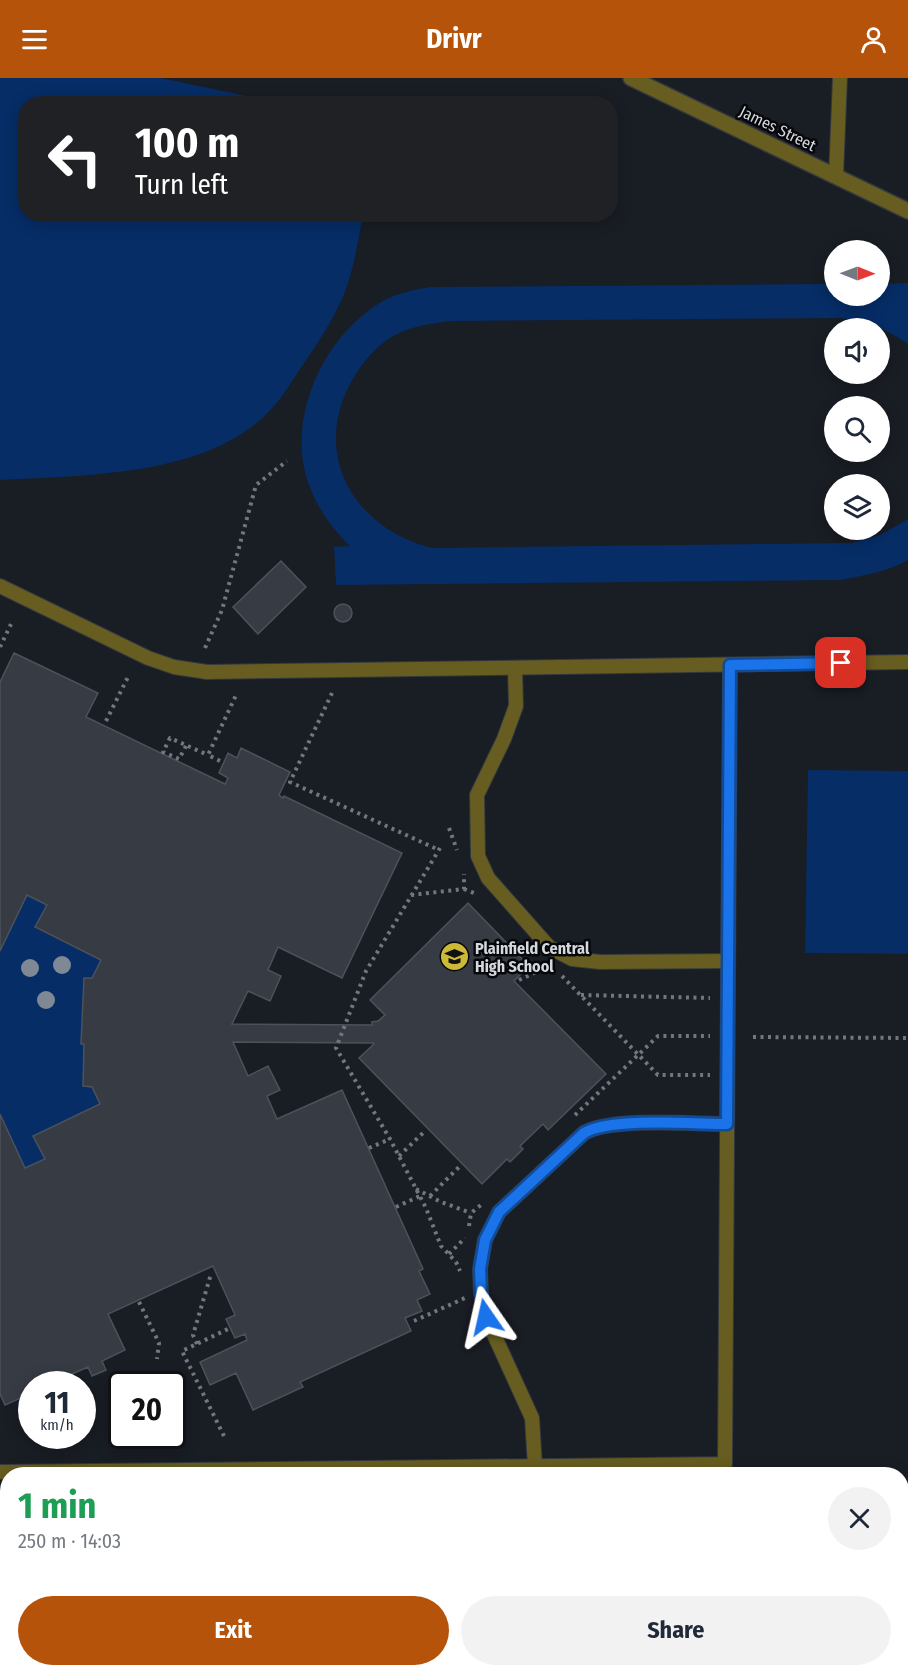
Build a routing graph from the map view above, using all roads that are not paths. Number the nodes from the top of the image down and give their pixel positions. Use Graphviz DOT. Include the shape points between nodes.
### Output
graph roads {
  1 [pos="631,78"];
  2 [pos="840,78"];
  3 [pos="836,176"];
  4 [pos="908,211"];
  5 [pos="0,586"];
  6 [pos="908,662"];
  7 [pos="730,665"];
  8 [pos="515,668"];
  9 [pos="728,961"];
  10 [pos="727,1124"];
  11 [pos="535,1466"];
  12 [pos="446,1467"];
  1 -- 3 [label="street, James Street"];
  2 -- 3 [label="lane"];
  3 -- 4 [label="street, James Street"];
  5 -- 8 [label="lane" via="174,667 207,672"];
  6 -- 7 [label="lane"];
  7 -- 8 [label="lane"];
  7 -- 9 [label="lane"];
  8 -- 9 [label="lane" via="516,706 477,795 478,856 488,878 549,947 572,959"];
  9 -- 10 [label="lane"];
  10 -- 11 [label="lane" via="613,1123 593,1127 499,1212 485,1240 481,1293 486,1317 532,1418"];
  10 -- 11 [label="lane" via="725,1464"];
  11 -- 12 [label="lane"];
}
